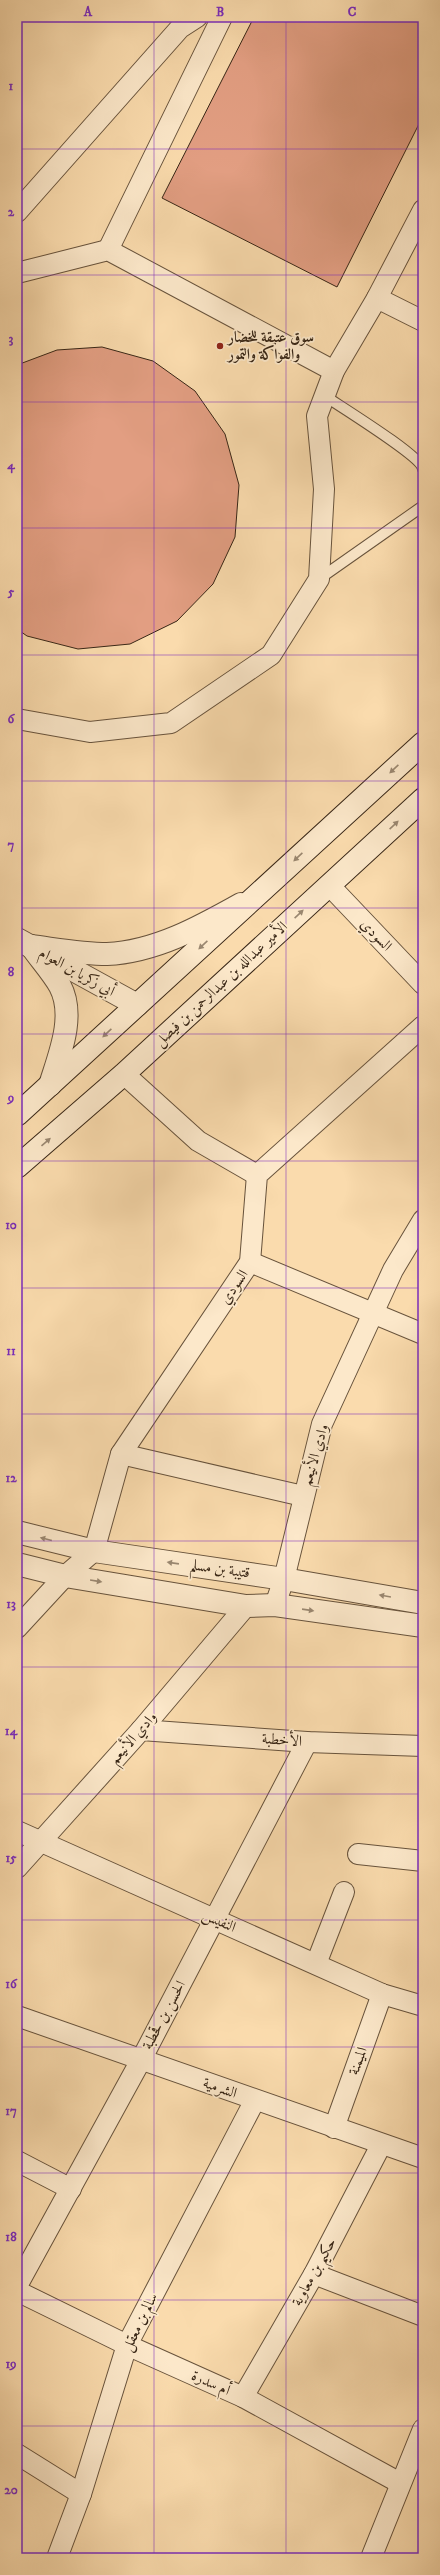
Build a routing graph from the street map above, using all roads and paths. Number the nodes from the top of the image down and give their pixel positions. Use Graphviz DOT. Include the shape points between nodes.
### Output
graph roads {
  1 [pos="197,17"];
  2 [pos="222,17"];
  3 [pos="423,210"];
  4 [pos="17,212"];
  5 [pos="108,250"];
  6 [pos="17,273"];
  7 [pos="377,298"];
  8 [pos="423,321"];
  9 [pos="334,371"];
  10 [pos="325,396"];
  11 [pos="423,469"];
  12 [pos="423,506"];
  13 [pos="319,579"];
  14 [pos="17,719"];
  15 [pos="423,743"];
  16 [pos="423,799"];
  17 [pos="329,885"];
  18 [pos="256,896"];
  19 [pos="24,943"];
  20 [pos="423,984"];
  21 [pos="137,1005"];
  22 [pos="423,1026"];
  23 [pos="124,1074"];
  24 [pos="50,1085"];
  25 [pos="17,1115"];
  26 [pos="17,1167"];
  27 [pos="257,1175"];
  28 [pos="423,1220"];
  29 [pos="250,1262"];
  30 [pos="374,1312"];
  31 [pos="423,1334"];
  32 [pos="121,1454"];
  33 [pos="303,1496"];
  34 [pos="17,1532"];
  35 [pos="94,1551"];
  36 [pos="17,1564"];
  37 [pos="65,1576"];
  38 [pos="284,1579"];
  39 [pos="422,1601"];
  40 [pos="275,1605"];
  41 [pos="246,1606"];
  42 [pos="423,1626"];
  43 [pos="17,1628"];
  44 [pos="141,1730"];
  45 [pos="307,1742"];
  46 [pos="423,1746"];
  47 [pos="17,1831"];
  48 [pos="41,1842"];
  49 [pos="358,1854"];
  50 [pos="423,1861"];
  51 [pos="17,1868"];
  52 [pos="344,1892"];
  53 [pos="214,1919"];
  54 [pos="316,1964"];
  55 [pos="382,1994"];
  56 [pos="423,2006"];
  57 [pos="17,2016"];
  58 [pos="141,2060"];
  59 [pos="255,2100"];
  60 [pos="334,2128"];
  61 [pos="381,2145"];
  62 [pos="423,2158"];
  63 [pos="17,2161"];
  64 [pos="71,2189"];
  65 [pos="314,2274"];
  66 [pos="17,2286"];
  67 [pos="17,2291"];
  68 [pos="423,2316"];
  69 [pos="127,2345"];
  70 [pos="243,2397"];
  71 [pos="423,2429"];
  72 [pos="17,2454"];
  73 [pos="400,2484"];
  74 [pos="81,2494"];
  75 [pos="57,2558"];
  76 [pos="371,2558"];
  1 -- 4 [label="street" via="180,28"];
  2 -- 5 [label="street"];
  3 -- 7 [label="street"];
  5 -- 6 [label="street"];
  5 -- 9 [label="street"];
  7 -- 8 [label="street"];
  7 -- 9 [label="street"];
  9 -- 10 [label="street"];
  10 -- 11 [label="lane" via="407,452 422,465"];
  10 -- 13 [label="street" via="318,416 324,489"];
  12 -- 13 [label="lane"];
  13 -- 14 [label="street" via="271,655 171,723 90,732"];
  15 -- 18 [label="street, one-way"];
  17 -- 16 [label="street, الأمير عبدالله بن عبدالرحمن بن فيصل, one-way"];
  17 -- 20 [label="street, السودي"];
  23 -- 17 [label="street, الأمير عبدالله بن عبدالرحمن بن فيصل, one-way"];
  18 -- 19 [label="street" via="198,928 147,948 107,954"];
  18 -- 21 [label="street, one-way"];
  19 -- 21 [label="street, أبي زكريا بن العوام"];
  19 -- 24 [label="street" via="60,988 66,1013 63,1045"];
  21 -- 24 [label="street, one-way"];
  22 -- 27 [label="street"];
  26 -- 23 [label="street, الأمير عبدالله بن عبدالرحمن بن فيصل, one-way"];
  23 -- 27 [label="street" via="198,1141"];
  24 -- 25 [label="street"];
  27 -- 29 [label="street, السودي"];
  28 -- 30 [label="street, وادي الأنيعم" via="393,1270"];
  29 -- 30 [label="street"];
  29 -- 32 [label="street, السودي"];
  30 -- 31 [label="street"];
  30 -- 33 [label="street, وادي الأنيعم" via="322,1424"];
  32 -- 33 [label="street"];
  32 -- 35 [label="street, السودي"];
  33 -- 38 [label="street, وادي الأنيعم"];
  35 -- 34 [label="street, قتيبة بن مسلم, one-way"];
  35 -- 37 [label="street"];
  38 -- 35 [label="street, قتيبة بن مسلم, one-way"];
  36 -- 37 [label="street, قتيبة بن مسلم"];
  37 -- 41 [label="street, قتيبة بن مسلم, one-way"];
  37 -- 43 [label="street"];
  39 -- 38 [label="street, قتيبة بن مسلم, one-way"];
  38 -- 40 [label="street, وادي الأنيعم"];
  40 -- 41 [label="street, قتيبة بن مسلم"];
  40 -- 42 [label="street, قتيبة بن مسلم, one-way"];
  41 -- 44 [label="street, وادي الأنيعم"];
  44 -- 45 [label="street, الأخطبة"];
  44 -- 48 [label="street, وادي الأنيعم"];
  45 -- 46 [label="street, الأخطبة"];
  45 -- 53 [label="street, الحسن بن قحطبة"];
  47 -- 48 [label="street, النفيس"];
  48 -- 51 [label="street, وادي الأنيعم"];
  48 -- 53 [label="street, النفيس"];
  49 -- 50 [label="street"];
  52 -- 54 [label="street"];
  53 -- 54 [label="street, النفيس"];
  53 -- 58 [label="street, الحسن بن قحطبة"];
  54 -- 55 [label="street, النفيس"];
  55 -- 56 [label="street, النفيس"];
  55 -- 60 [label="street, الميمنة"];
  57 -- 58 [label="street, الشرمية"];
  58 -- 59 [label="street, الشرمية"];
  58 -- 64 [label="street, الحسن بن قحطبة"];
  59 -- 60 [label="street, الشرمية"];
  59 -- 69 [label="street, سالم بن معقل"];
  60 -- 61 [label="street, الشرمية"];
  61 -- 62 [label="street, الشرمية"];
  61 -- 65 [label="street, حكيم بن معاوية"];
  63 -- 64 [label="street"];
  64 -- 66 [label="street, الحسن بن قحطبة"];
  65 -- 68 [label="street"];
  65 -- 70 [label="street, حكيم بن معاوية"];
  67 -- 69 [label="street, أم سدرة"];
  69 -- 70 [label="street, أم سدرة"];
  69 -- 74 [label="street, سالم بن معقل"];
  70 -- 73 [label="street, أم سدرة"];
  71 -- 73 [label="street"];
  72 -- 74 [label="street"];
  73 -- 76 [label="street"];
  74 -- 75 [label="street, سالم بن معقل"];
}
